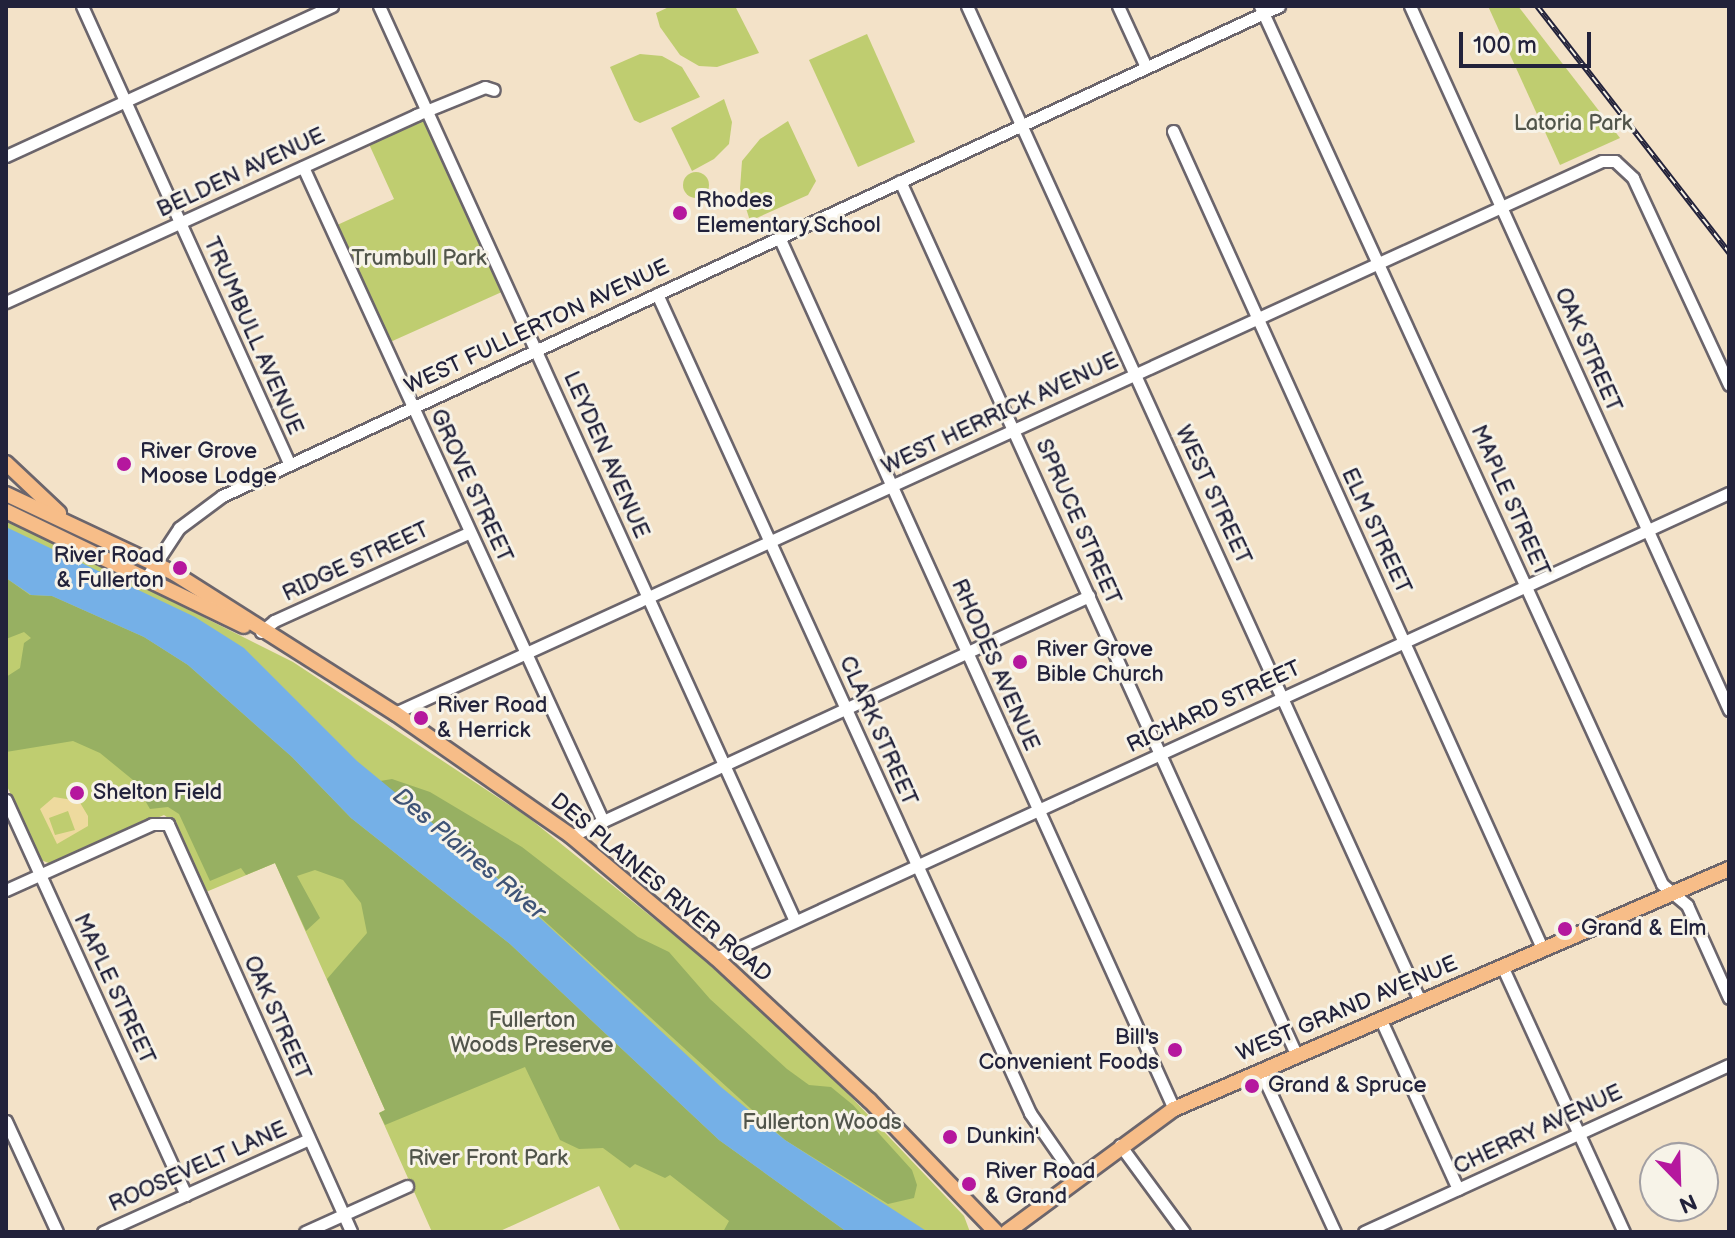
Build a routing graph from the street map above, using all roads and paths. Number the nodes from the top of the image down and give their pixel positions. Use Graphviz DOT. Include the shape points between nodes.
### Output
graph roads {
  1 [pos="82,6"];
  2 [pos="332,6"];
  3 [pos="379,6"];
  4 [pos="967,6"];
  5 [pos="1118,6"];
  6 [pos="1279,6"];
  7 [pos="1410,6"];
  8 [pos="1262,9"];
  9 [pos="1146,67"];
  10 [pos="494,90"];
  11 [pos="125,101"];
  12 [pos="428,112"];
  13 [pos="1022,125"];
  14 [pos="1173,131"];
  15 [pos="6,156"];
  16 [pos="303,167"];
  17 [pos="900,181"];
  18 [pos="1501,206"];
  19 [pos="180,223"];
  20 [pos="779,237"];
  21 [pos="1380,261"];
  22 [pos="657,294"];
  23 [pos="6,302"];
  24 [pos="1257,317"];
  25 [pos="536,349"];
  26 [pos="1135,373"];
  27 [pos="1729,385"];
  28 [pos="412,406"];
  29 [pos="1014,429"];
  30 [pos="6,463"];
  31 [pos="289,463"];
  32 [pos="892,485"];
  33 [pos="1729,493"];
  34 [pos="6,494"];
  35 [pos="11,514"];
  36 [pos="79,527"];
  37 [pos="1648,530"];
  38 [pos="470,532"];
  39 [pos="771,541"];
  40 [pos="155,564"];
  41 [pos="146,578"];
  42 [pos="1527,586"];
  43 [pos="1089,596"];
  44 [pos="648,597"];
  45 [pos="259,630"];
  46 [pos="1405,642"];
  47 [pos="967,652"];
  48 [pos="526,653"];
  49 [pos="1284,697"];
  50 [pos="845,709"];
  51 [pos="1729,710"];
  52 [pos="395,713"];
  53 [pos="1161,754"];
  54 [pos="725,765"];
  55 [pos="6,800"];
  56 [pos="1038,810"];
  57 [pos="603,821"];
  58 [pos="571,836"];
  59 [pos="917,865"];
  60 [pos="1729,869"];
  61 [pos="39,875"];
  62 [pos="6,890"];
  63 [pos="1673,893"];
  64 [pos="795,921"];
  65 [pos="1542,948"];
  66 [pos="716,958"];
  67 [pos="1502,966"];
  68 [pos="1729,998"];
  69 [pos="1420,1001"];
  70 [pos="1380,1018"];
  71 [pos="1296,1054"];
  72 [pos="1729,1065"];
  73 [pos="1260,1070"];
  74 [pos="1174,1109"];
  75 [pos="6,1121"];
  76 [pos="1578,1133"];
  77 [pos="309,1139"];
  78 [pos="1120,1145"];
  79 [pos="1075,1178"];
  80 [pos="407,1186"];
  81 [pos="1458,1189"];
  82 [pos="186,1195"];
  83 [pos="343,1214"];
  84 [pos="57,1232"];
  85 [pos="103,1232"];
  86 [pos="305,1232"];
  87 [pos="351,1232"];
  88 [pos="996,1232"];
  89 [pos="1007,1232"];
  90 [pos="1184,1232"];
  91 [pos="1335,1232"];
  92 [pos="1364,1232"];
  93 [pos="1624,1232"];
  1 -- 11 [label="street, TRUMBULL AVENUE"];
  2 -- 11 [label="street"];
  3 -- 12 [label="street, LEYDEN AVENUE"];
  4 -- 13 [label="street, WEST STREET"];
  5 -- 9 [label="street"];
  6 -- 8 [label="street, WEST FULLERTON AVENUE"];
  7 -- 18 [label="street, OAK STREET"];
  8 -- 9 [label="street, WEST FULLERTON AVENUE"];
  8 -- 21 [label="street, MAPLE STREET"];
  9 -- 13 [label="street, WEST FULLERTON AVENUE"];
  10 -- 12 [label="street, BELDEN AVENUE" via="485,87"];
  11 -- 15 [label="street"];
  11 -- 19 [label="street, TRUMBULL AVENUE"];
  12 -- 16 [label="street, BELDEN AVENUE"];
  12 -- 25 [label="street, LEYDEN AVENUE"];
  13 -- 17 [label="street, WEST FULLERTON AVENUE"];
  13 -- 26 [label="street, WEST STREET"];
  14 -- 24 [label="street, ELM STREET"];
  16 -- 19 [label="street, BELDEN AVENUE"];
  16 -- 28 [label="street, GROVE STREET"];
  17 -- 20 [label="street, WEST FULLERTON AVENUE"];
  17 -- 29 [label="street, SPRUCE STREET"];
  18 -- 21 [label="street, WEST HERRICK AVENUE"];
  18 -- 27 [label="street, WEST HERRICK AVENUE" via="1602,161 1621,166 1643,197"];
  18 -- 37 [label="street, OAK STREET"];
  19 -- 23 [label="street, BELDEN AVENUE"];
  19 -- 31 [label="street, TRUMBULL AVENUE"];
  20 -- 22 [label="street, WEST FULLERTON AVENUE"];
  20 -- 32 [label="street, RHODES AVENUE"];
  21 -- 24 [label="street, WEST HERRICK AVENUE"];
  21 -- 42 [label="street, MAPLE STREET"];
  22 -- 25 [label="street, WEST FULLERTON AVENUE"];
  22 -- 39 [label="street, CLARK STREET"];
  24 -- 26 [label="street, WEST HERRICK AVENUE"];
  24 -- 46 [label="street, ELM STREET"];
  25 -- 28 [label="street, WEST FULLERTON AVENUE"];
  25 -- 44 [label="street, LEYDEN AVENUE"];
  26 -- 29 [label="street, WEST HERRICK AVENUE"];
  26 -- 49 [label="street, WEST STREET"];
  28 -- 31 [label="street, WEST FULLERTON AVENUE"];
  28 -- 38 [label="street, GROVE STREET"];
  29 -- 32 [label="street, WEST HERRICK AVENUE"];
  29 -- 43 [label="street, SPRUCE STREET"];
  30 -- 36 [label="main road" via="33,493"];
  31 -- 40 [label="street, WEST FULLERTON AVENUE" via="201,508 179,528"];
  32 -- 39 [label="street, WEST HERRICK AVENUE"];
  32 -- 47 [label="street, RHODES AVENUE"];
  33 -- 37 [label="street, RICHARD STREET"];
  34 -- 35 [label="street"];
  34 -- 36 [label="main road, DES PLAINES RIVER ROAD"];
  35 -- 41 [label="main road, DES PLAINES RIVER ROAD"];
  36 -- 40 [label="main road, DES PLAINES RIVER ROAD"];
  37 -- 42 [label="street, RICHARD STREET"];
  37 -- 51 [label="street, OAK STREET"];
  38 -- 45 [label="street, RIDGE STREET"];
  38 -- 48 [label="street, GROVE STREET"];
  39 -- 44 [label="street, WEST HERRICK AVENUE"];
  39 -- 50 [label="street, CLARK STREET"];
  40 -- 41 [label="street, WEST FULLERTON AVENUE"];
  40 -- 45 [label="main road, DES PLAINES RIVER ROAD"];
  41 -- 45 [label="main road, DES PLAINES RIVER ROAD"];
  42 -- 46 [label="street, RICHARD STREET"];
  42 -- 63 [label="street, MAPLE STREET" via="1662,884"];
  43 -- 47 [label="street"];
  43 -- 53 [label="street, SPRUCE STREET"];
  44 -- 48 [label="street, WEST HERRICK AVENUE"];
  44 -- 54 [label="street, LEYDEN AVENUE"];
  45 -- 52 [label="main road, DES PLAINES RIVER ROAD"];
  46 -- 49 [label="street, RICHARD STREET"];
  46 -- 65 [label="street, ELM STREET"];
  47 -- 50 [label="street"];
  47 -- 56 [label="street, RHODES AVENUE"];
  48 -- 52 [label="street, WEST HERRICK AVENUE"];
  48 -- 57 [label="street, GROVE STREET"];
  49 -- 53 [label="street, RICHARD STREET"];
  49 -- 69 [label="street, WEST STREET"];
  50 -- 54 [label="street"];
  50 -- 59 [label="street, CLARK STREET"];
  52 -- 58 [label="main road, DES PLAINES RIVER ROAD"];
  53 -- 56 [label="street, RICHARD STREET"];
  53 -- 71 [label="street, SPRUCE STREET"];
  54 -- 57 [label="street"];
  54 -- 64 [label="street, LEYDEN AVENUE"];
  55 -- 61 [label="street, MAPLE STREET"];
  56 -- 59 [label="street, RICHARD STREET"];
  56 -- 74 [label="street, RHODES AVENUE"];
  57 -- 58 [label="street"];
  58 -- 66 [label="main road, DES PLAINES RIVER ROAD"];
  59 -- 64 [label="street, RICHARD STREET"];
  59 -- 79 [label="street, CLARK STREET" via="1030,1113"];
  60 -- 63 [label="main road, WEST GRAND AVENUE"];
  61 -- 62 [label="street"];
  61 -- 77 [label="street, OAK STREET" via="165,822"];
  61 -- 82 [label="street, MAPLE STREET"];
  63 -- 65 [label="main road, WEST GRAND AVENUE"];
  63 -- 68 [label="street, MAPLE STREET" via="1687,905"];
  64 -- 66 [label="street, RICHARD STREET"];
  65 -- 67 [label="main road, WEST GRAND AVENUE"];
  66 -- 88 [label="main road, DES PLAINES RIVER ROAD" via="869,1100"];
  67 -- 69 [label="main road, WEST GRAND AVENUE"];
  67 -- 76 [label="street"];
  69 -- 70 [label="main road, WEST GRAND AVENUE"];
  70 -- 71 [label="main road, WEST GRAND AVENUE"];
  70 -- 81 [label="street"];
  71 -- 73 [label="main road, WEST GRAND AVENUE"];
  72 -- 76 [label="street, CHERRY AVENUE"];
  73 -- 74 [label="main road, WEST GRAND AVENUE"];
  73 -- 91 [label="street"];
  74 -- 78 [label="main road, WEST GRAND AVENUE"];
  75 -- 84 [label="street"];
  76 -- 81 [label="street, CHERRY AVENUE"];
  76 -- 93 [label="street"];
  77 -- 82 [label="street, ROOSEVELT LANE"];
  77 -- 83 [label="street, OAK STREET"];
  78 -- 79 [label="main road, WEST GRAND AVENUE"];
  78 -- 90 [label="street"];
  79 -- 89 [label="main road, WEST GRAND AVENUE"];
  80 -- 83 [label="street"];
  81 -- 92 [label="street, CHERRY AVENUE"];
  82 -- 85 [label="street, ROOSEVELT LANE"];
  83 -- 86 [label="street"];
  83 -- 87 [label="street, OAK STREET"];
}
